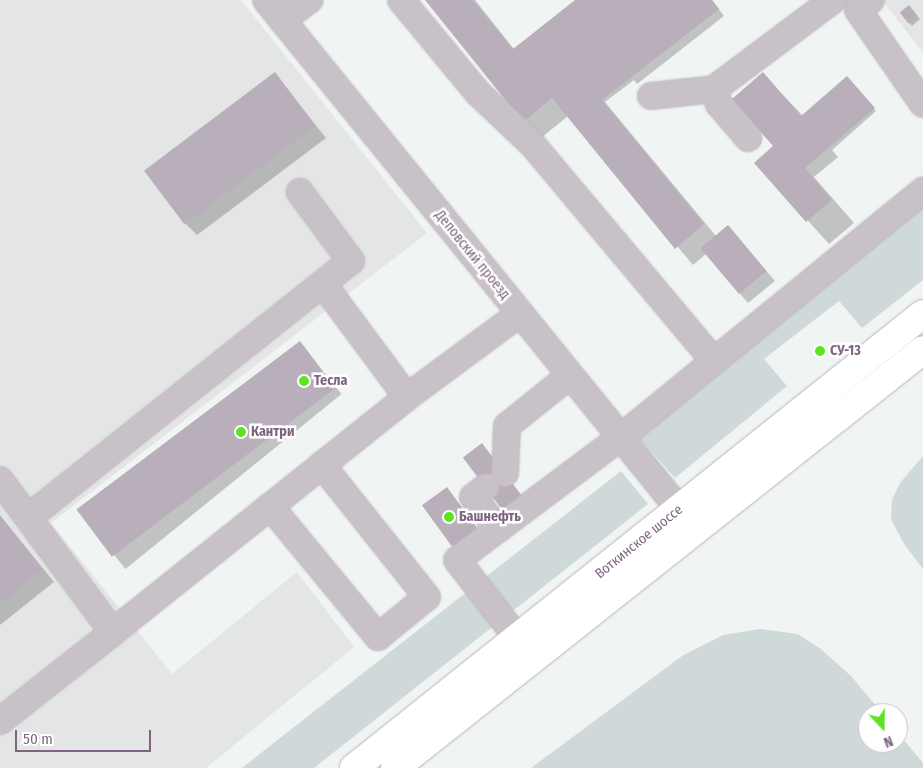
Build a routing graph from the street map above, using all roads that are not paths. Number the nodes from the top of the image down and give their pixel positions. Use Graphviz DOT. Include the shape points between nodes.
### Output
graph roads {
  1 [pos="266,0"];
  2 [pos="310,0"];
  3 [pos="401,0"];
  4 [pos="833,0"];
  5 [pos="859,3"];
  6 [pos="282,20"];
  7 [pos="714,89"];
  8 [pos="651,96"];
  9 [pos="923,104"];
  10 [pos="748,138"];
  11 [pos="923,191"];
  12 [pos="300,192"];
  13 [pos="323,284"];
  14 [pos="518,314"];
  15 [pos="923,314"];
  16 [pos="923,350"];
  17 [pos="714,361"];
  18 [pos="569,376"];
  19 [pos="407,397"];
  20 [pos="621,437"];
  21 [pos="322,464"];
  22 [pos="0,480"];
  23 [pos="270,506"];
  24 [pos="679,509"];
  25 [pos="30,517"];
  26 [pos="498,529"];
  27 [pos="694,531"];
  28 [pos="113,632"];
  29 [pos="518,639"];
  30 [pos="0,721"];
  31 [pos="354,768"];
  32 [pos="395,768"];
  1 -- 6 [label="street, Деповский проезд"];
  2 -- 6 [label="street"];
  3 -- 17 [label="street" via="478,93 532,144"];
  4 -- 7 [label="street"];
  5 -- 9 [label="street"];
  6 -- 14 [label="street, Деповский проезд"];
  7 -- 8 [label="street"];
  7 -- 10 [label="street" via="719,104"];
  11 -- 17 [label="street"];
  12 -- 13 [label="street" via="351,261"];
  13 -- 19 [label="street"];
  13 -- 25 [label="street"];
  14 -- 18 [label="street, Деповский проезд"];
  14 -- 19 [label="street"];
  15 -- 24 [label="main road, Воткинское шоссе"];
  16 -- 27 [label="main road, Воткинское шоссе"];
  17 -- 20 [label="street"];
  18 -- 20 [label="street, Деповский проезд"];
  18 -- 26 [label="street" via="507,426 495,480 473,497"];
  19 -- 21 [label="street"];
  20 -- 24 [label="street, Деповский проезд"];
  20 -- 26 [label="street"];
  21 -- 23 [label="street"];
  21 -- 23 [label="street" via="427,597 378,637"];
  22 -- 25 [label="street"];
  23 -- 28 [label="street"];
  24 -- 27 [label="main road"];
  24 -- 29 [label="main road, Воткинское шоссе"];
  25 -- 28 [label="street"];
  26 -- 29 [label="street" via="457,560"];
  27 -- 32 [label="main road, Воткинское шоссе"];
  28 -- 30 [label="street"];
  29 -- 31 [label="main road, Воткинское шоссе"];
}
